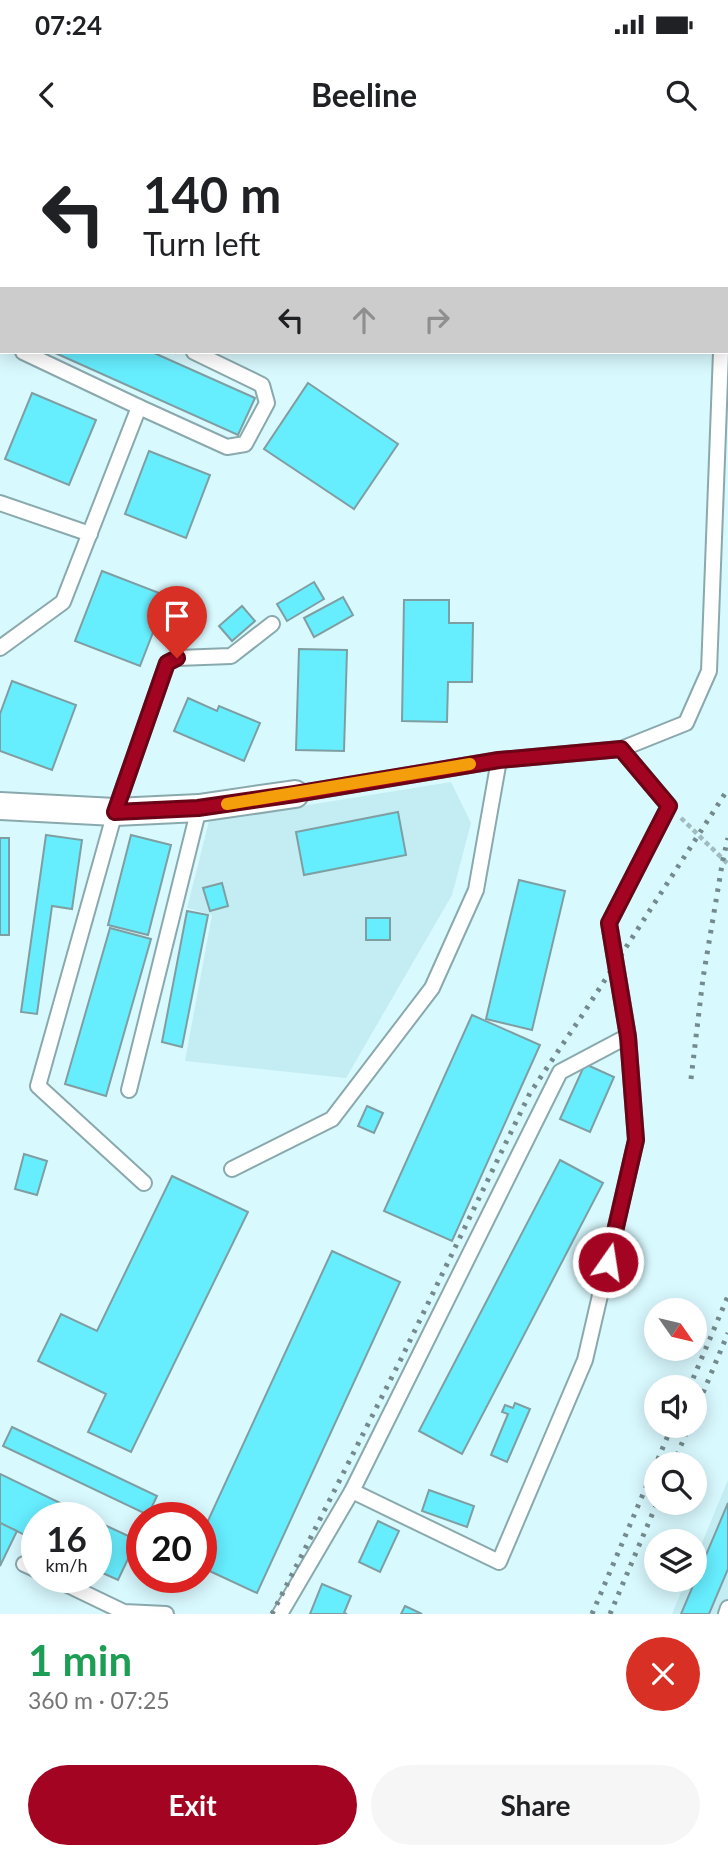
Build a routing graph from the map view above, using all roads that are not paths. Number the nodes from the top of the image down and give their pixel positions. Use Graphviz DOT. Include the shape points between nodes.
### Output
graph roads {
  1 [pos="27,354"];
  2 [pos="198,354"];
  3 [pos="721,354"];
  4 [pos="139,407"];
  5 [pos="0,503"];
  6 [pos="90,534"];
  7 [pos="272,624"];
  8 [pos="0,648"];
  9 [pos="621,749"];
  10 [pos="499,760"];
  11 [pos="295,794"];
  12 [pos="0,806"];
  13 [pos="198,808"];
  14 [pos="115,812"];
  15 [pos="628,1037"];
  16 [pos="129,1090"];
  17 [pos="232,1169"];
  18 [pos="144,1183"];
  19 [pos="352,1491"];
  20 [pos="84,1593"];
  21 [pos="728,1608"];
  22 [pos="155,1614"];
  23 [pos="166,1614"];
  24 [pos="280,1614"];
  25 [pos="726,1614"];
  1 -- 4 [label="lane"];
  2 -- 4 [label="lane" via="262,384 267,404 246,443 227,447"];
  3 -- 9 [label="lane" via="709,671 686,723"];
  4 -- 6 [label="lane"];
  5 -- 6 [label="lane"];
  6 -- 8 [label="lane" via="63,602"];
  7 -- 14 [label="lane" via="231,656 177,658 167,663"];
  9 -- 10 [label="lane"];
  9 -- 15 [label="lane" via="669,806 609,923"];
  10 -- 11 [label="lane"];
  10 -- 17 [label="lane" via="476,890 432,988 332,1119"];
  11 -- 13 [label="street"];
  12 -- 14 [label="street"];
  13 -- 14 [label="street"];
  13 -- 16 [label="lane"];
  14 -- 18 [label="lane" via="38,1086"];
  15 -- 19 [label="lane" via="560,1072"];
  15 -- 19 [label="lane" via="636,1140 585,1360 499,1562"];
  19 -- 24 [label="lane"];
  20 -- 22 [label="lane" via="124,1612"];
  21 -- 25 [label="lane"];
  22 -- 23 [label="lane"];
}
